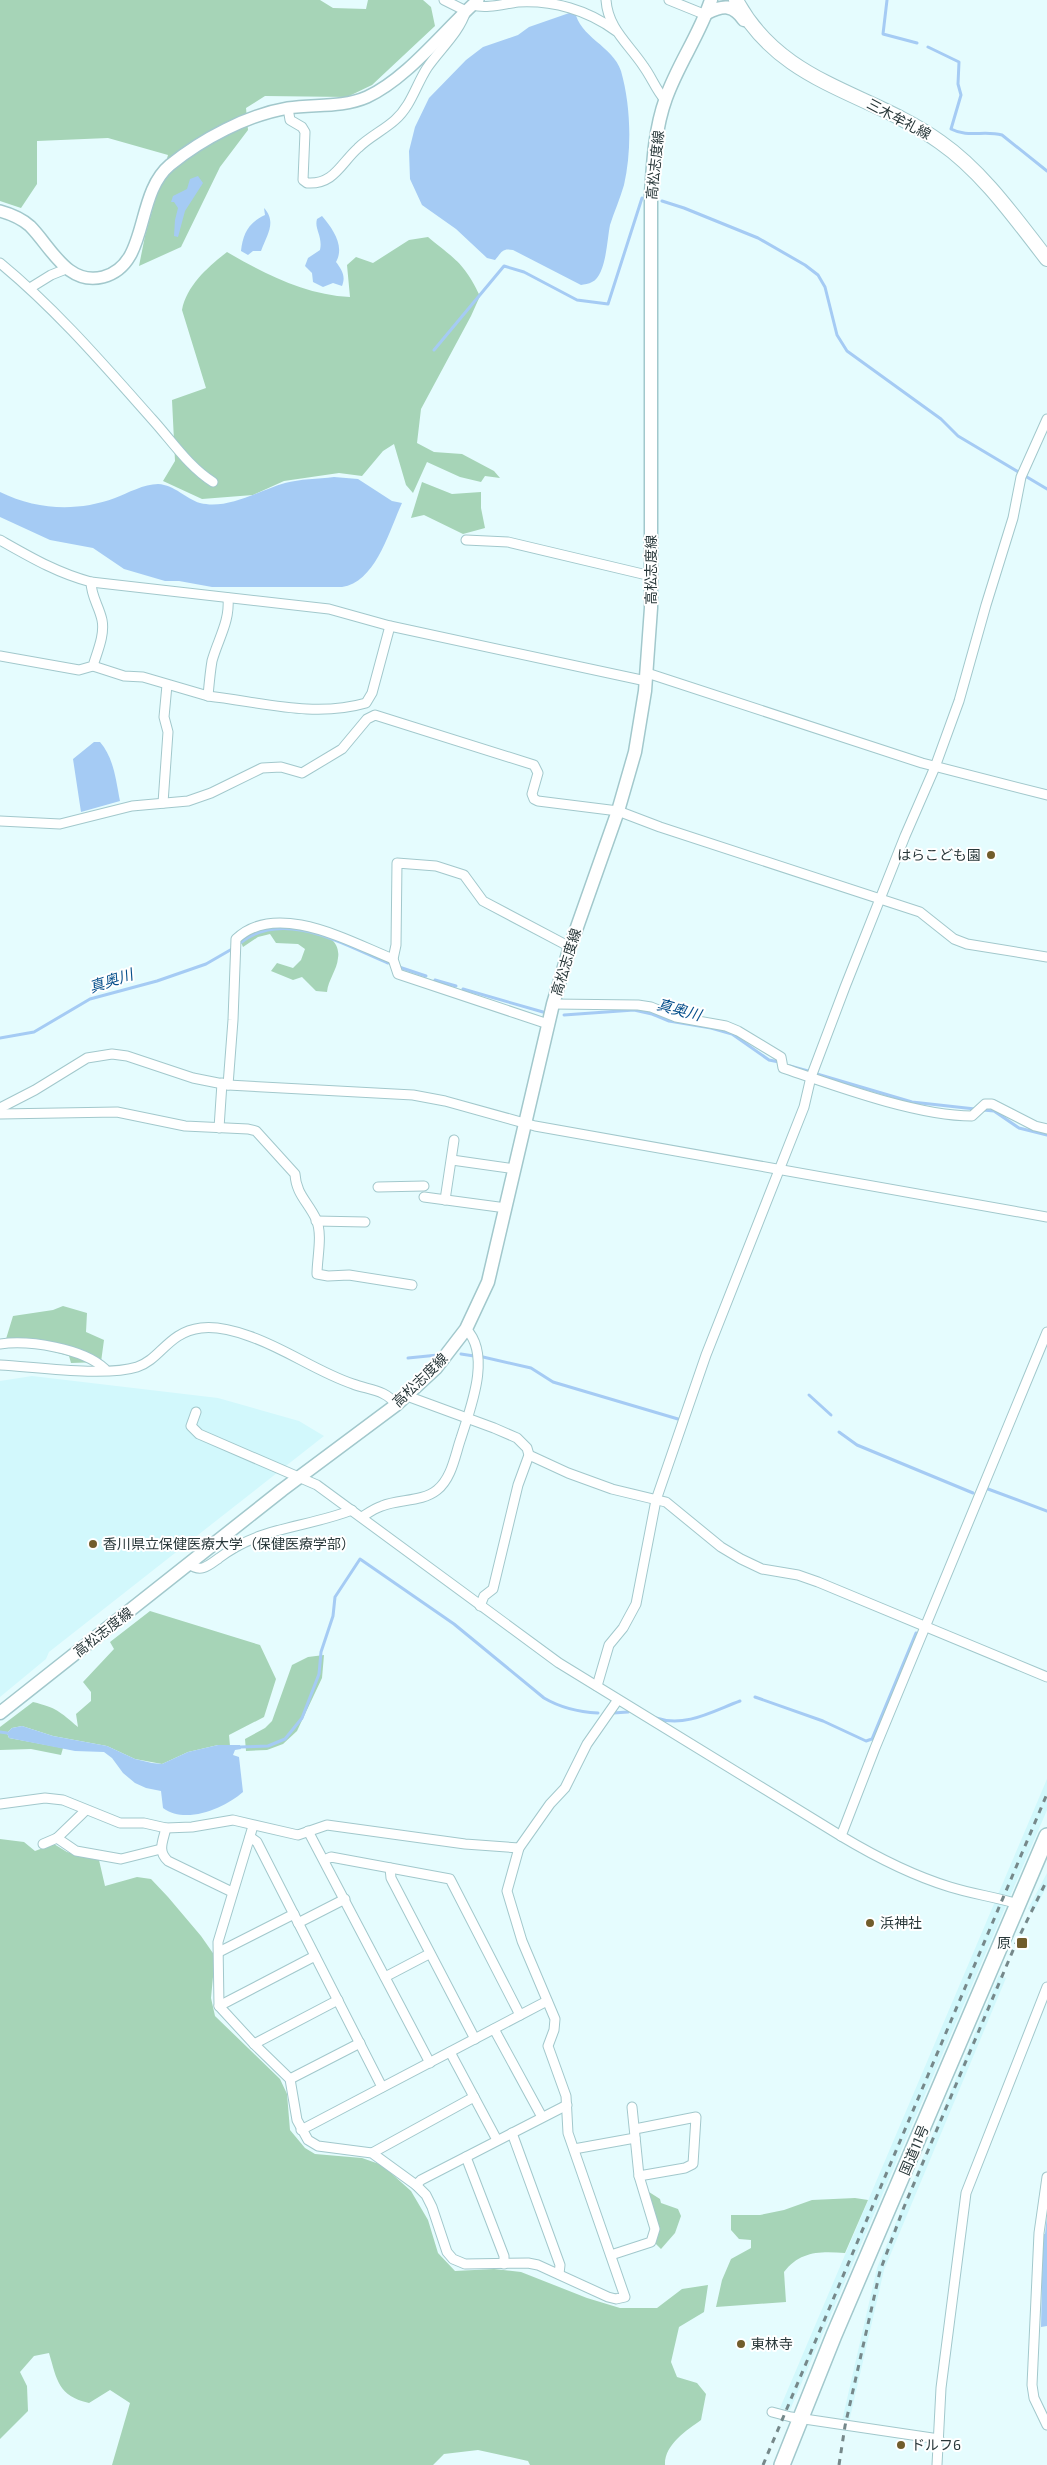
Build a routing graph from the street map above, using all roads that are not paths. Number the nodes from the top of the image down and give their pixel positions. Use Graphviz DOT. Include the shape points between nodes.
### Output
graph roads {
  1 [pos="444,0"];
  2 [pos="606,0"];
  3 [pos="669,0"];
  4 [pos="711,0"];
  5 [pos="736,0"];
  6 [pos="472,5"];
  7 [pos="706,14"];
  8 [pos="616,31"];
  9 [pos="760,35"];
  10 [pos="665,100"];
  11 [pos="288,108"];
  12 [pos="0,211"];
  13 [pos="1047,259"];
  14 [pos="0,263"];
  15 [pos="66,269"];
  16 [pos="30,288"];
  17 [pos="1047,419"];
  18 [pos="213,482"];
  19 [pos="0,540"];
  20 [pos="466,540"];
  21 [pos="651,576"];
  22 [pos="91,582"];
  23 [pos="228,598"];
  24 [pos="390,626"];
  25 [pos="0,656"];
  26 [pos="93,666"];
  27 [pos="647,677"];
  28 [pos="167,685"];
  29 [pos="208,696"];
  30 [pos="935,767"];
  31 [pos="1047,795"];
  32 [pos="163,803"];
  33 [pos="618,811"];
  34 [pos="0,821"];
  35 [pos="881,899"];
  36 [pos="570,947"];
  37 [pos="1047,957"];
  38 [pos="393,959"];
  39 [pos="553,1004"];
  40 [pos="548,1024"];
  41 [pos="812,1078"];
  42 [pos="225,1084"];
  43 [pos="0,1108"];
  44 [pos="0,1114"];
  45 [pos="524,1123"];
  46 [pos="219,1128"];
  47 [pos="1047,1129"];
  48 [pos="454,1140"];
  49 [pos="452,1160"];
  50 [pos="780,1168"];
  51 [pos="515,1169"];
  52 [pos="424,1186"];
  53 [pos="378,1187"];
  54 [pos="424,1197"];
  55 [pos="445,1200"];
  56 [pos="506,1208"];
  57 [pos="1047,1217"];
  58 [pos="316,1221"];
  59 [pos="365,1222"];
  60 [pos="412,1285"];
  61 [pos="466,1329"];
  62 [pos="1047,1332"];
  63 [pos="0,1344"];
  64 [pos="0,1365"];
  65 [pos="105,1370"];
  66 [pos="407,1396"];
  67 [pos="396,1405"];
  68 [pos="196,1412"];
  69 [pos="468,1417"];
  70 [pos="529,1455"];
  71 [pos="300,1476"];
  72 [pos="656,1500"];
  73 [pos="352,1510"];
  74 [pos="362,1516"];
  75 [pos="189,1564"];
  76 [pos="480,1606"];
  77 [pos="924,1628"];
  78 [pos="1047,1677"];
  79 [pos="597,1686"];
  80 [pos="617,1700"];
  81 [pos="0,1713"];
  82 [pos="0,1804"];
  83 [pos="86,1810"];
  84 [pos="253,1826"];
  85 [pos="166,1828"];
  86 [pos="308,1831"];
  87 [pos="250,1836"];
  88 [pos="841,1836"];
  89 [pos="1047,1836"];
  90 [pos="58,1838"];
  91 [pos="43,1844"];
  92 [pos="161,1848"];
  93 [pos="519,1848"];
  94 [pos="324,1860"];
  95 [pos="390,1868"];
  96 [pos="232,1892"];
  97 [pos="345,1899"];
  98 [pos="1018,1904"];
  99 [pos="296,1918"];
  100 [pos="220,1952"];
  101 [pos="430,1954"];
  102 [pos="315,1956"];
  103 [pos="385,1977"];
  104 [pos="1047,1987"];
  105 [pos="338,2000"];
  106 [pos="547,2001"];
  107 [pos="219,2006"];
  108 [pos="520,2015"];
  109 [pos="494,2028"];
  110 [pos="475,2039"];
  111 [pos="360,2043"];
  112 [pos="254,2044"];
  113 [pos="450,2052"];
  114 [pos="430,2062"];
  115 [pos="290,2079"];
  116 [pos="382,2087"];
  117 [pos="474,2097"];
  118 [pos="567,2105"];
  119 [pos="632,2107"];
  120 [pos="542,2117"];
  121 [pos="302,2130"];
  122 [pos="512,2133"];
  123 [pos="635,2134"];
  124 [pos="497,2140"];
  125 [pos="574,2149"];
  126 [pos="372,2153"];
  127 [pos="466,2157"];
  128 [pos="639,2176"];
  129 [pos="1047,2177"];
  130 [pos="416,2185"];
  131 [pos="611,2255"];
  132 [pos="504,2264"];
  133 [pos="559,2274"];
  134 [pos="772,2412"];
  135 [pos="799,2418"];
  136 [pos="1047,2425"];
  137 [pos="938,2439"];
  138 [pos="782,2465"];
  139 [pos="937,2465"];
  1 -- 6 [label="street"];
  2 -- 8 [label="street"];
  3 -- 7 [label="street"];
  4 -- 7 [label="main road, 高松志度線"];
  5 -- 9 [label="main road, 三木牟礼線" via="748,22"];
  6 -- 8 [label="street" via="480,8 520,2 574,8 587,12"];
  6 -- 11 [label="street" via="404,71 367,96 350,103"];
  6 -- 11 [label="street" via="463,22 426,69 410,102 356,149 332,177 315,184 304,180 305,132 290,120"];
  7 -- 9 [label="main road" via="717,8 730,7 738,11 750,29"];
  7 -- 10 [label="main road, 高松志度線"];
  8 -- 10 [label="street"];
  9 -- 13 [label="main road, 三木牟礼線" via="796,66 942,143 980,176"];
  10 -- 21 [label="main road, 高松志度線" via="657,134 651,194"];
  11 -- 15 [label="street" via="233,126 158,176 135,248 128,262 119,270 101,277 85,277"];
  12 -- 15 [label="street" via="13,214 29,226"];
  14 -- 16 [label="street"];
  15 -- 16 [label="street"];
  16 -- 18 [label="street" via="197,472"];
  17 -- 30 [label="street" via="1022,474 1013,518 969,669"];
  19 -- 22 [label="street" via="52,569"];
  20 -- 21 [label="street" via="508,542"];
  21 -- 27 [label="main road, 高松志度線"];
  22 -- 23 [label="street"];
  22 -- 26 [label="street" via="91,592 102,620"];
  23 -- 24 [label="street" via="329,609"];
  23 -- 29 [label="street" via="226,625 212,661"];
  24 -- 27 [label="street"];
  24 -- 29 [label="street" via="372,693 366,703 299,710"];
  25 -- 26 [label="street" via="79,670"];
  26 -- 28 [label="street"];
  27 -- 30 [label="street"];
  27 -- 33 [label="main road, 高松志度線" via="635,752"];
  28 -- 29 [label="street"];
  28 -- 32 [label="street" via="164,717 168,732"];
  30 -- 31 [label="street"];
  30 -- 35 [label="street"];
  32 -- 33 [label="street" via="198,798 262,768 281,767 302,773 342,748 367,719 376,715 534,766 538,773 532,794 538,801"];
  32 -- 34 [label="street" via="116,810 60,824"];
  33 -- 35 [label="street"];
  33 -- 36 [label="main road, 高松志度線"];
  35 -- 37 [label="street" via="920,912 954,939 967,944"];
  35 -- 41 [label="street"];
  36 -- 38 [label="street" via="483,901 464,875 436,866 397,863"];
  36 -- 39 [label="main road, 高松志度線"];
  38 -- 40 [label="street" via="398,974"];
  38 -- 42 [label="street" via="304,924 271,922 244,932 236,939 233,1020"];
  39 -- 40 [label="main road, 高松志度線"];
  39 -- 41 [label="street" via="638,1005 676,1017 726,1026 781,1057 783,1068"];
  40 -- 45 [label="main road, 高松志度線"];
  41 -- 47 [label="street" via="907,1106 961,1116 972,1116 985,1104 992,1104"];
  41 -- 50 [label="street"];
  42 -- 43 [label="street" via="193,1078 127,1056 97,1055"];
  42 -- 45 [label="street" via="413,1095 445,1100"];
  42 -- 46 [label="street"];
  44 -- 46 [label="street" via="117,1112 184,1126"];
  45 -- 50 [label="street"];
  45 -- 51 [label="main road, 高松志度線"];
  46 -- 58 [label="street" via="248,1128 263,1137 295,1174 300,1197"];
  48 -- 49 [label="street"];
  49 -- 51 [label="street"];
  49 -- 55 [label="street"];
  50 -- 57 [label="street"];
  50 -- 72 [label="street" via="706,1355"];
  51 -- 56 [label="main road, 高松志度線"];
  52 -- 53 [label="street"];
  54 -- 55 [label="street"];
  55 -- 56 [label="street"];
  56 -- 61 [label="main road, 高松志度線" via="488,1282"];
  58 -- 59 [label="street"];
  58 -- 60 [label="street" via="317,1274 349,1275"];
  61 -- 66 [label="main road, 高松志度線" via="446,1357"];
  61 -- 69 [label="street" via="477,1352 474,1399"];
  62 -- 77 [label="street"];
  63 -- 65 [label="street" via="40,1344 88,1358"];
  64 -- 65 [label="street"];
  65 -- 67 [label="street" via="136,1367 149,1361 170,1340 187,1331 219,1328 250,1336 352,1384 381,1392"];
  66 -- 67 [label="main road, 高松志度線"];
  66 -- 69 [label="street"];
  67 -- 71 [label="main road, 高松志度線"];
  68 -- 71 [label="street" via="191,1426 199,1434"];
  69 -- 70 [label="street" via="523,1442"];
  69 -- 74 [label="street" via="450,1472 436,1490 382,1506"];
  70 -- 72 [label="street" via="568,1473"];
  70 -- 76 [label="street" via="518,1485 493,1589 484,1596"];
  71 -- 73 [label="street"];
  71 -- 75 [label="main road, 高松志度線"];
  72 -- 77 [label="street" via="666,1502 721,1547 741,1559 762,1569 818,1582"];
  72 -- 79 [label="street" via="636,1604 609,1645"];
  73 -- 74 [label="street"];
  73 -- 75 [label="street" via="260,1536 225,1553 203,1569 195,1569"];
  74 -- 76 [label="street"];
  75 -- 81 [label="main road, 高松志度線"];
  76 -- 79 [label="street"];
  77 -- 78 [label="street"];
  77 -- 88 [label="street"];
  79 -- 80 [label="street"];
  80 -- 88 [label="street"];
  80 -- 93 [label="street" via="587,1744 565,1788"];
  82 -- 83 [label="street" via="45,1798 63,1800"];
  83 -- 85 [label="street" via="120,1823 144,1823"];
  83 -- 90 [label="street"];
  84 -- 85 [label="street" via="233,1820"];
  84 -- 86 [label="street" via="298,1835"];
  84 -- 87 [label="street"];
  85 -- 92 [label="street"];
  86 -- 93 [label="street" via="327,1825"];
  86 -- 94 [label="street"];
  87 -- 96 [label="street"];
  87 -- 99 [label="street" via="257,1842"];
  88 -- 98 [label="street" via="919,1876"];
  89 -- 98 [label="highway, 国道11号"];
  90 -- 91 [label="street"];
  90 -- 92 [label="street" via="76,1851 121,1859"];
  92 -- 96 [label="street" via="162,1856 168,1861"];
  93 -- 106 [label="street" via="507,1892 522,1941"];
  94 -- 95 [label="street" via="331,1857"];
  94 -- 97 [label="street"];
  95 -- 101 [label="street" via="391,1878"];
  95 -- 108 [label="street" via="450,1879"];
  96 -- 100 [label="street" via="218,1942"];
  97 -- 99 [label="street"];
  97 -- 103 [label="street"];
  98 -- 135 [label="highway, 国道11号"];
  99 -- 100 [label="street"];
  99 -- 102 [label="street"];
  100 -- 107 [label="street"];
  101 -- 103 [label="street"];
  101 -- 110 [label="street"];
  102 -- 105 [label="street"];
  102 -- 107 [label="street"];
  103 -- 114 [label="street"];
  104 -- 137 [label="street" via="966,2193 941,2388"];
  105 -- 111 [label="street"];
  105 -- 112 [label="street"];
  106 -- 108 [label="street"];
  106 -- 118 [label="street" via="555,2019 549,2052"];
  107 -- 112 [label="street"];
  108 -- 109 [label="street"];
  109 -- 110 [label="street"];
  109 -- 120 [label="street"];
  110 -- 113 [label="street"];
  111 -- 115 [label="street"];
  111 -- 116 [label="street"];
  112 -- 115 [label="street"];
  113 -- 114 [label="street"];
  113 -- 117 [label="street"];
  114 -- 116 [label="street"];
  115 -- 121 [label="street" via="297,2120"];
  116 -- 121 [label="street"];
  117 -- 124 [label="street"];
  117 -- 126 [label="street"];
  118 -- 120 [label="street"];
  118 -- 125 [label="street" via="568,2133"];
  119 -- 123 [label="street"];
  120 -- 122 [label="street"];
  121 -- 126 [label="street" via="308,2140 318,2146"];
  122 -- 124 [label="street"];
  122 -- 133 [label="street" via="560,2265"];
  123 -- 125 [label="street"];
  123 -- 128 [label="street"];
  123 -- 128 [label="street" via="696,2117 693,2164"];
  124 -- 127 [label="street"];
  125 -- 131 [label="street"];
  126 -- 130 [label="street"];
  127 -- 130 [label="street"];
  127 -- 132 [label="street" via="504,2256"];
  128 -- 131 [label="street" via="655,2230 651,2242"];
  129 -- 136 [label="street" via="1039,2233 1032,2385 1034,2398"];
  130 -- 132 [label="street" via="432,2207 447,2252 453,2259 465,2264"];
  131 -- 133 [label="street" via="625,2297 608,2297"];
  132 -- 133 [label="street" via="528,2263"];
  134 -- 135 [label="street"];
  135 -- 137 [label="street"];
  135 -- 138 [label="highway, 国道11号"];
  137 -- 139 [label="street"];
}
